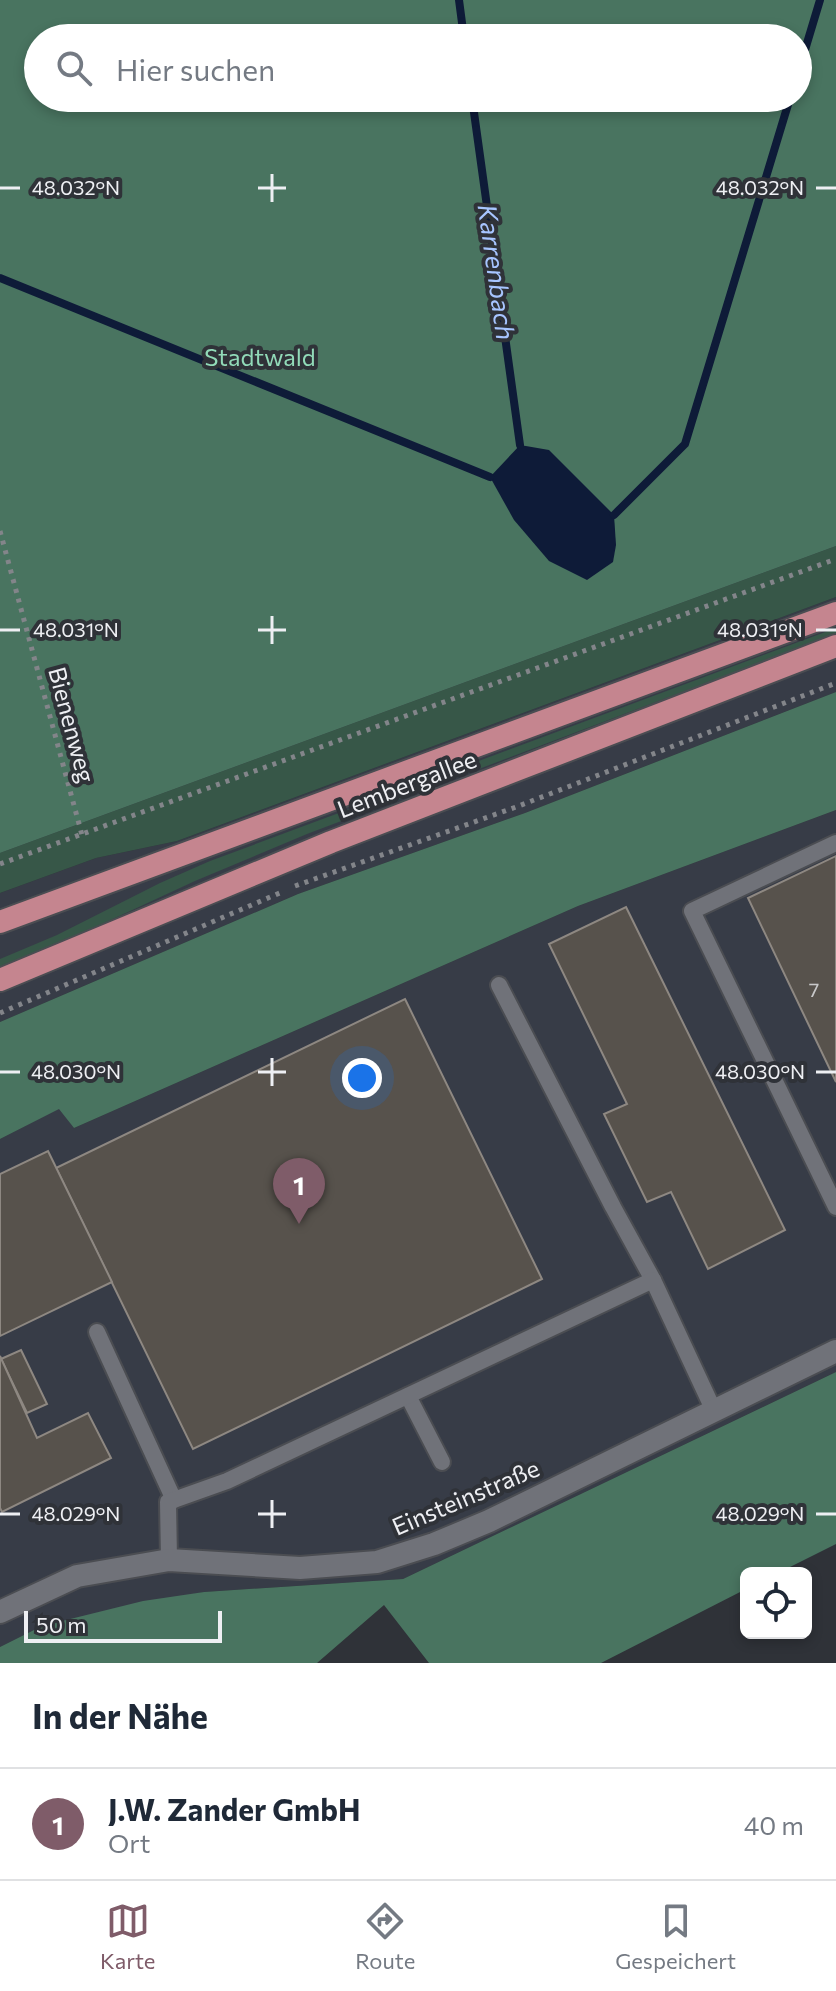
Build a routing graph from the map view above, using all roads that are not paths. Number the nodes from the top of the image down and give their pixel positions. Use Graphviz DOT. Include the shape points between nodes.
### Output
graph roads {
  1 [pos="836,613"];
  2 [pos="836,646"];
  3 [pos="836,843"];
  4 [pos="0,922"];
  5 [pos="0,980"];
  6 [pos="499,985"];
  7 [pos="836,1207"];
  8 [pos="653,1280"];
  9 [pos="97,1332"];
  10 [pos="836,1351"];
  11 [pos="408,1396"];
  12 [pos="714,1411"];
  13 [pos="442,1462"];
  14 [pos="174,1500"];
  15 [pos="169,1560"];
  16 [pos="0,1612"];
  1 -- 4 [label="main road, Lembergallee"];
  2 -- 5 [label="main road, Lembergallee" via="331,842"];
  3 -- 7 [label="lane" via="692,911"];
  6 -- 8 [label="lane"];
  8 -- 11 [label="lane"];
  8 -- 12 [label="lane"];
  9 -- 14 [label="lane"];
  10 -- 12 [label="street, Einsteinstraße"];
  11 -- 13 [label="lane"];
  11 -- 14 [label="lane" via="227,1481"];
  12 -- 15 [label="street, Einsteinstraße" via="489,1521 377,1562 300,1568"];
  14 -- 15 [label="lane" via="168,1502"];
  15 -- 16 [label="street, Einsteinstraße" via="77,1576"];
}
